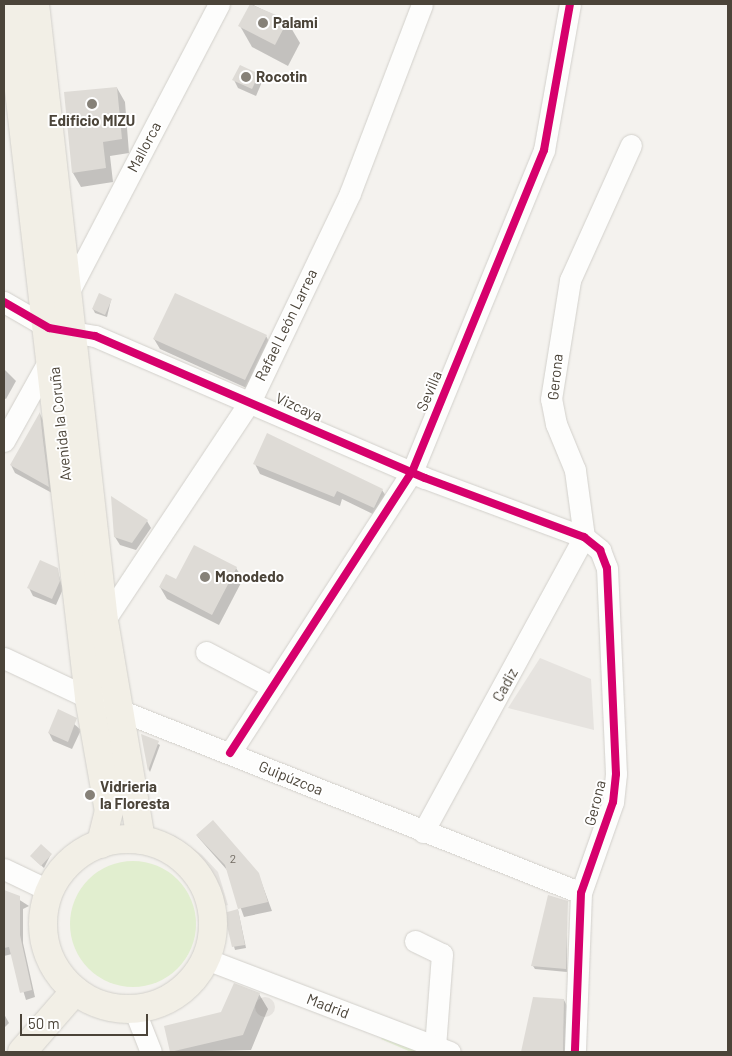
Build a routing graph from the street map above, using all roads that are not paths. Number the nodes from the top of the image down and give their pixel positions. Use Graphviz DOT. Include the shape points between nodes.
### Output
graph roads {
  1 [pos="219,4"];
  2 [pos="422,4"];
  3 [pos="570,4"];
  4 [pos="19,14"];
  5 [pos="631,145"];
  6 [pos="69,291"];
  7 [pos="4,302"];
  8 [pos="61,330"];
  9 [pos="52,354"];
  10 [pos="251,400"];
  11 [pos="4,441"];
  12 [pos="412,472"];
  13 [pos="584,537"];
  14 [pos="104,621"];
  15 [pos="206,652"];
  16 [pos="4,658"];
  17 [pos="272,687"];
  18 [pos="90,698"];
  19 [pos="117,707"];
  20 [pos="230,753"];
  21 [pos="423,832"];
  22 [pos="141,840"];
  23 [pos="102,844"];
  24 [pos="4,869"];
  25 [pos="50,891"];
  26 [pos="581,892"];
  27 [pos="415,941"];
  28 [pos="206,959"];
  29 [pos="75,991"];
  30 [pos="134,1009"];
  31 [pos="442,1049"];
  32 [pos="22,1052"];
  33 [pos="151,1052"];
  34 [pos="575,1052"];
  1 -- 6 [label="street, Mallorca"];
  2 -- 10 [label="street, Rafael León Larrea" via="350,193"];
  3 -- 12 [label="street, Sevilla" via="544,150"];
  4 -- 6 [label="main road, Avenida la Coruña"];
  4 -- 8 [label="main road, Avenida la Coruña"];
  5 -- 13 [label="street, Gerona" via="570,280 551,399 556,424 575,470"];
  6 -- 8 [label="main road, Avenida la Coruña"];
  7 -- 8 [label="street, Vizcaya"];
  8 -- 9 [label="main road, Avenida la Coruña"];
  8 -- 10 [label="street, Vizcaya"];
  8 -- 14 [label="main road, Avenida la Coruña" via="83,460"];
  9 -- 11 [label="street"];
  9 -- 18 [label="main road, Avenida la Coruña"];
  10 -- 12 [label="street, Vizcaya"];
  10 -- 14 [label="street, Rafael León Larrea"];
  12 -- 13 [label="street, Vizcaya"];
  12 -- 17 [label="street, Sevilla"];
  13 -- 21 [label="street, Cadiz"];
  13 -- 26 [label="street, Gerona" via="600,550 607,568 616,774 613,802"];
  14 -- 19 [label="main road, Avenida la Coruña"];
  15 -- 17 [label="street"];
  16 -- 18 [label="street, Guipúzcoa"];
  17 -- 20 [label="street, Sevilla"];
  18 -- 19 [label="street, Guipúzcoa"];
  18 -- 23 [label="main road, Avenida la Coruña" via="109,811"];
  19 -- 20 [label="street, Guipúzcoa"];
  19 -- 22 [label="main road, Avenida la Coruña"];
  20 -- 21 [label="street, Guipúzcoa"];
  21 -- 26 [label="street, Guipúzcoa"];
  22 -- 23 [label="main road"];
  22 -- 28 [label="main road" via="178,855 207,891 213,913"];
  23 -- 25 [label="main road" via="70,862"];
  24 -- 25 [label="street"];
  25 -- 29 [label="main road" via="43,917 45,944 55,968"];
  26 -- 34 [label="street, Gerona"];
  27 -- 31 [label="street" via="442,954"];
  28 -- 30 [label="main road" via="183,988 164,1001"];
  28 -- 31 [label="street, Madrid"];
  29 -- 30 [label="main road" via="112,1008"];
  29 -- 32 [label="main road"];
  30 -- 33 [label="street"];
}
